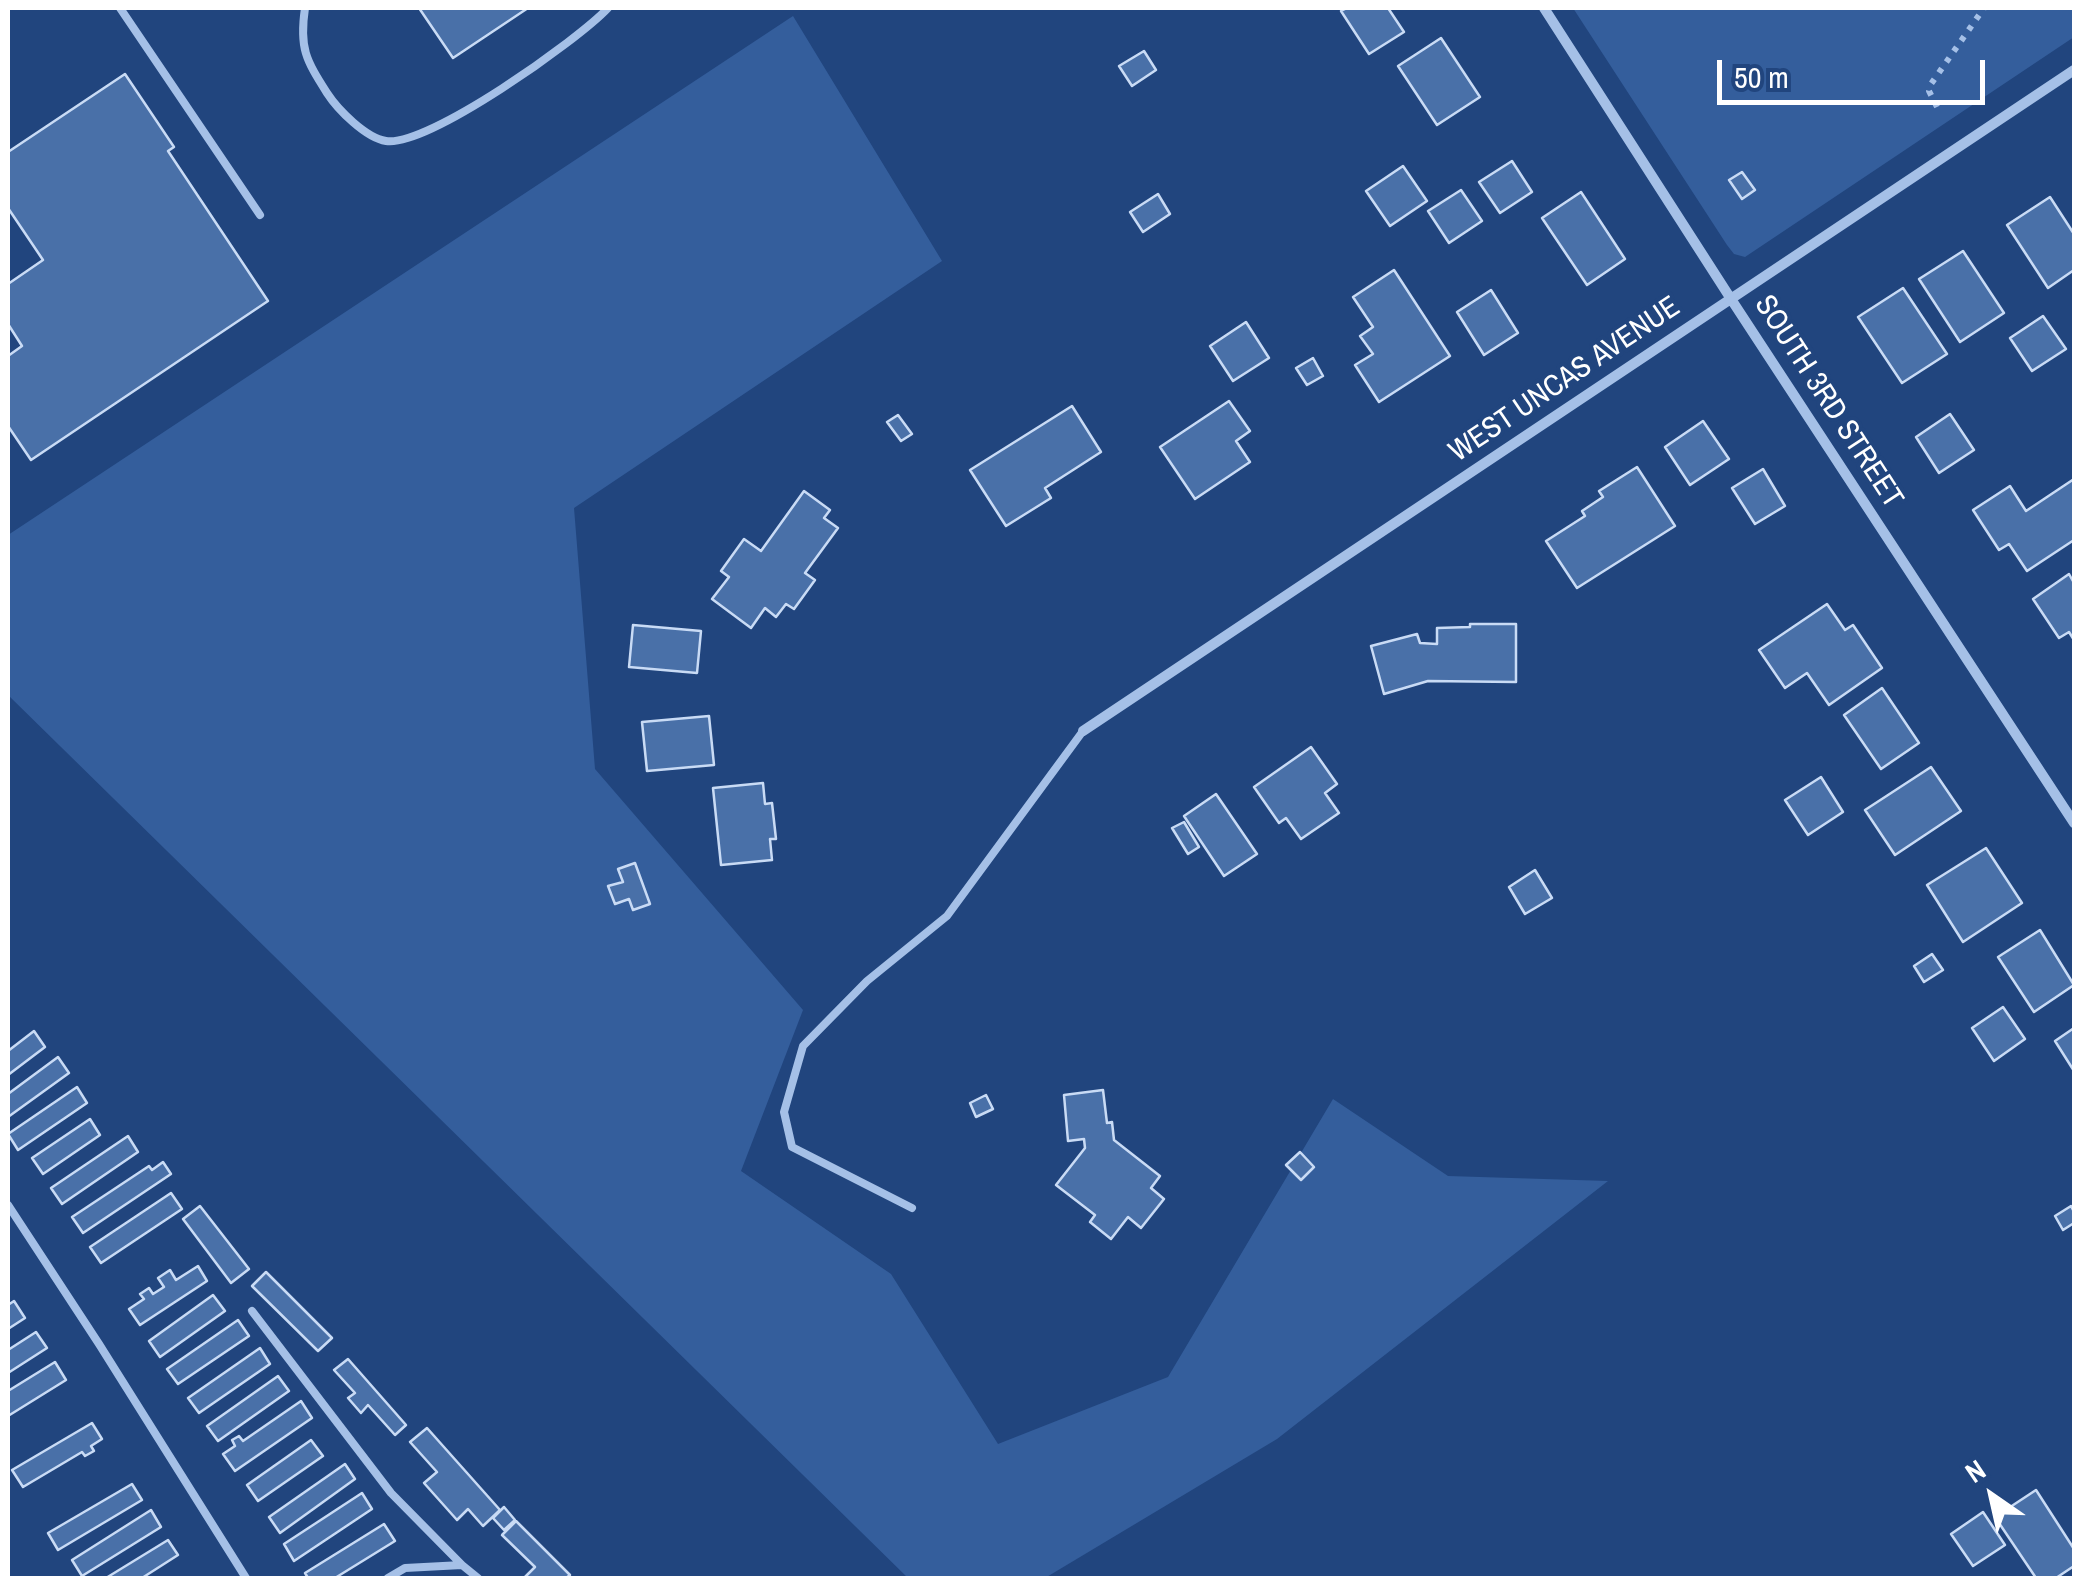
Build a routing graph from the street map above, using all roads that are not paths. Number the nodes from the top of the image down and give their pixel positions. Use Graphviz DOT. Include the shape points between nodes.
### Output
graph roads {
  1 [pos="120,8"];
  2 [pos="305,8"];
  3 [pos="608,8"];
  4 [pos="1544,8"];
  5 [pos="2074,70"];
  6 [pos="260,214"];
  7 [pos="1731,299"];
  8 [pos="1084,731"];
  9 [pos="2074,823"];
  10 [pos="8,1206"];
  11 [pos="912,1208"];
  12 [pos="252,1311"];
  13 [pos="462,1565"];
  14 [pos="246,1578"];
  15 [pos="388,1578"];
  16 [pos="478,1578"];
  1 -- 6 [label="lane"];
  2 -- 3 [label="lane" via="301,34 308,62 360,129 387,141 422,135 478,104"];
  4 -- 7 [label="street, SOUTH 3RD STREET"];
  5 -- 7 [label="street, WEST UNCAS AVENUE"];
  7 -- 8 [label="street, WEST UNCAS AVENUE"];
  7 -- 9 [label="street, SOUTH 3RD STREET"];
  8 -- 11 [label="lane" via="947,916 866,981 803,1046 784,1112 792,1147"];
  10 -- 14 [label="lane"];
  12 -- 13 [label="lane" via="391,1493"];
  13 -- 15 [label="lane" via="405,1568"];
  13 -- 16 [label="lane"];
}
